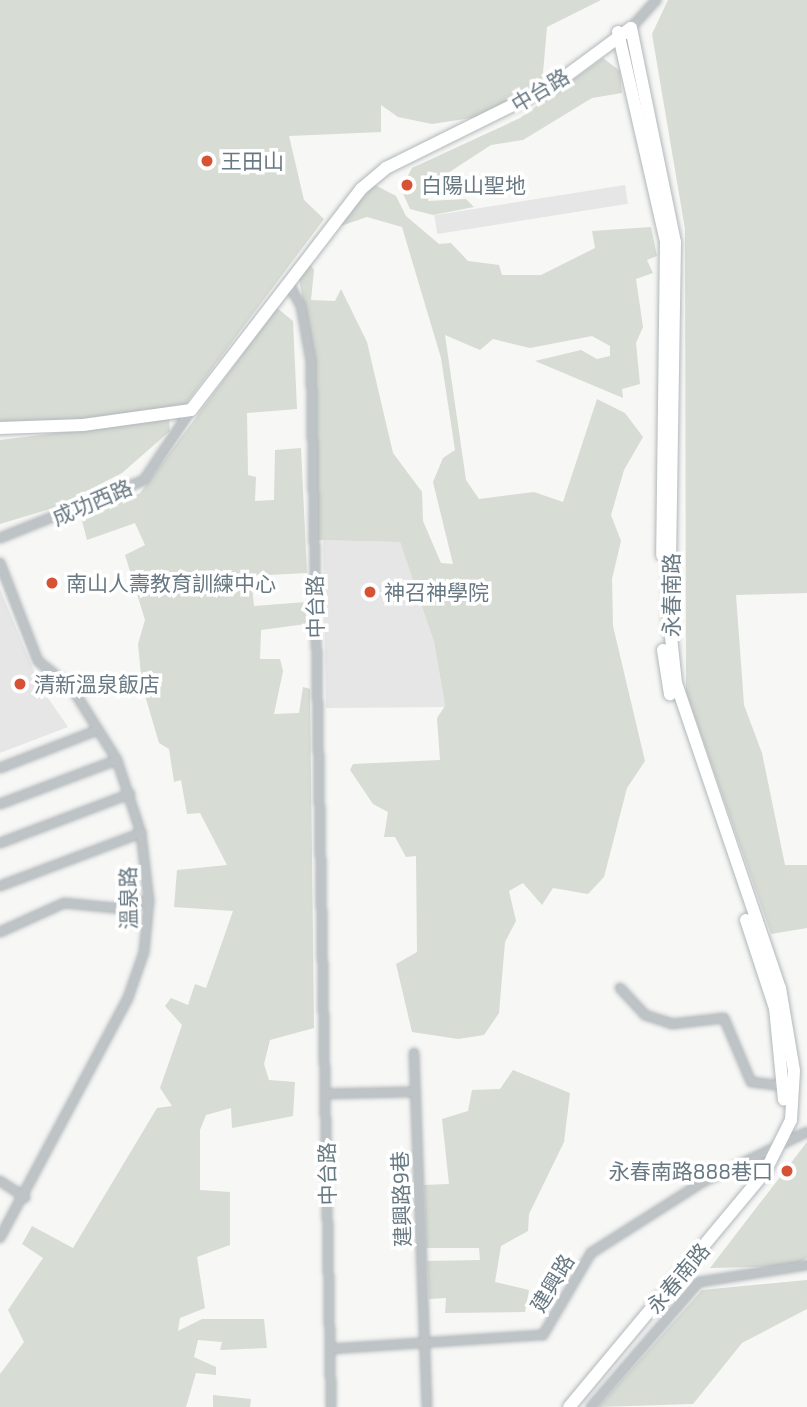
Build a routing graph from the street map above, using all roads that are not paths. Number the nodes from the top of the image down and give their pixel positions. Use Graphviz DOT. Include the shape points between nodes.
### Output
graph roads {
  1 [pos="656,0"];
  2 [pos="631,28"];
  3 [pos="618,32"];
  4 [pos="290,286"];
  5 [pos="672,299"];
  6 [pos="191,410"];
  7 [pos="0,428"];
  8 [pos="0,538"];
  9 [pos="0,563"];
  10 [pos="678,712"];
  11 [pos="98,730"];
  12 [pos="117,760"];
  13 [pos="0,768"];
  14 [pos="130,794"];
  15 [pos="0,804"];
  16 [pos="141,834"];
  17 [pos="0,843"];
  18 [pos="0,886"];
  19 [pos="149,901"];
  20 [pos="0,932"];
  21 [pos="620,988"];
  22 [pos="414,1053"];
  23 [pos="785,1086"];
  24 [pos="415,1092"];
  25 [pos="325,1094"];
  26 [pos="807,1132"];
  27 [pos="781,1146"];
  28 [pos="0,1181"];
  29 [pos="24,1198"];
  30 [pos="0,1238"];
  31 [pos="807,1265"];
  32 [pos="424,1344"];
  33 [pos="330,1349"];
  34 [pos="331,1407"];
  35 [pos="427,1407"];
  36 [pos="569,1407"];
  37 [pos="591,1407"];
  1 -- 2 [label="street"];
  2 -- 3 [label="street, 中台路"];
  2 -- 5 [label="street, 永春南路" via="670,201"];
  3 -- 4 [label="street, 中台路" via="539,94 386,168 346,201"];
  3 -- 5 [label="street, 永春南路" via="654,170"];
  4 -- 6 [label="street, 成功西路"];
  4 -- 25 [label="street, 中台路" via="301,306 311,361"];
  5 -- 10 [label="street, 永春南路" via="666,639"];
  6 -- 7 [label="street" via="83,425"];
  6 -- 8 [label="street, 成功西路" via="144,480"];
  9 -- 11 [label="street, 溫泉路" via="38,661 72,688"];
  10 -- 23 [label="street, 永春南路" via="775,1008"];
  10 -- 27 [label="street, 永春南路" via="780,988 794,1071 791,1121"];
  11 -- 12 [label="street, 溫泉路"];
  11 -- 13 [label="street"];
  12 -- 14 [label="street, 溫泉路"];
  12 -- 15 [label="street"];
  14 -- 16 [label="street, 溫泉路"];
  14 -- 17 [label="street"];
  16 -- 18 [label="street"];
  16 -- 19 [label="street, 溫泉路"];
  19 -- 20 [label="street" via="116,908 64,903"];
  19 -- 29 [label="street, 溫泉路" via="145,951 128,998"];
  21 -- 23 [label="street" via="645,1016 672,1024 723,1018 732,1024 751,1082"];
  22 -- 24 [label="street, 建興路9巷"];
  23 -- 27 [label="street, 永春南路"];
  24 -- 25 [label="street"];
  24 -- 32 [label="street, 建興路9巷"];
  25 -- 33 [label="street, 中台路"];
  26 -- 27 [label="street"];
  27 -- 32 [label="street, 建興路" via="714,1176 591,1253 543,1335"];
  27 -- 36 [label="street, 永春南路" via="744,1201"];
  28 -- 29 [label="street"];
  29 -- 30 [label="street, 溫泉路"];
  31 -- 37 [label="street" via="699,1282"];
  32 -- 33 [label="street, 建興路"];
  32 -- 35 [label="street, 建興路9巷"];
  33 -- 34 [label="street, 中台路"];
}
